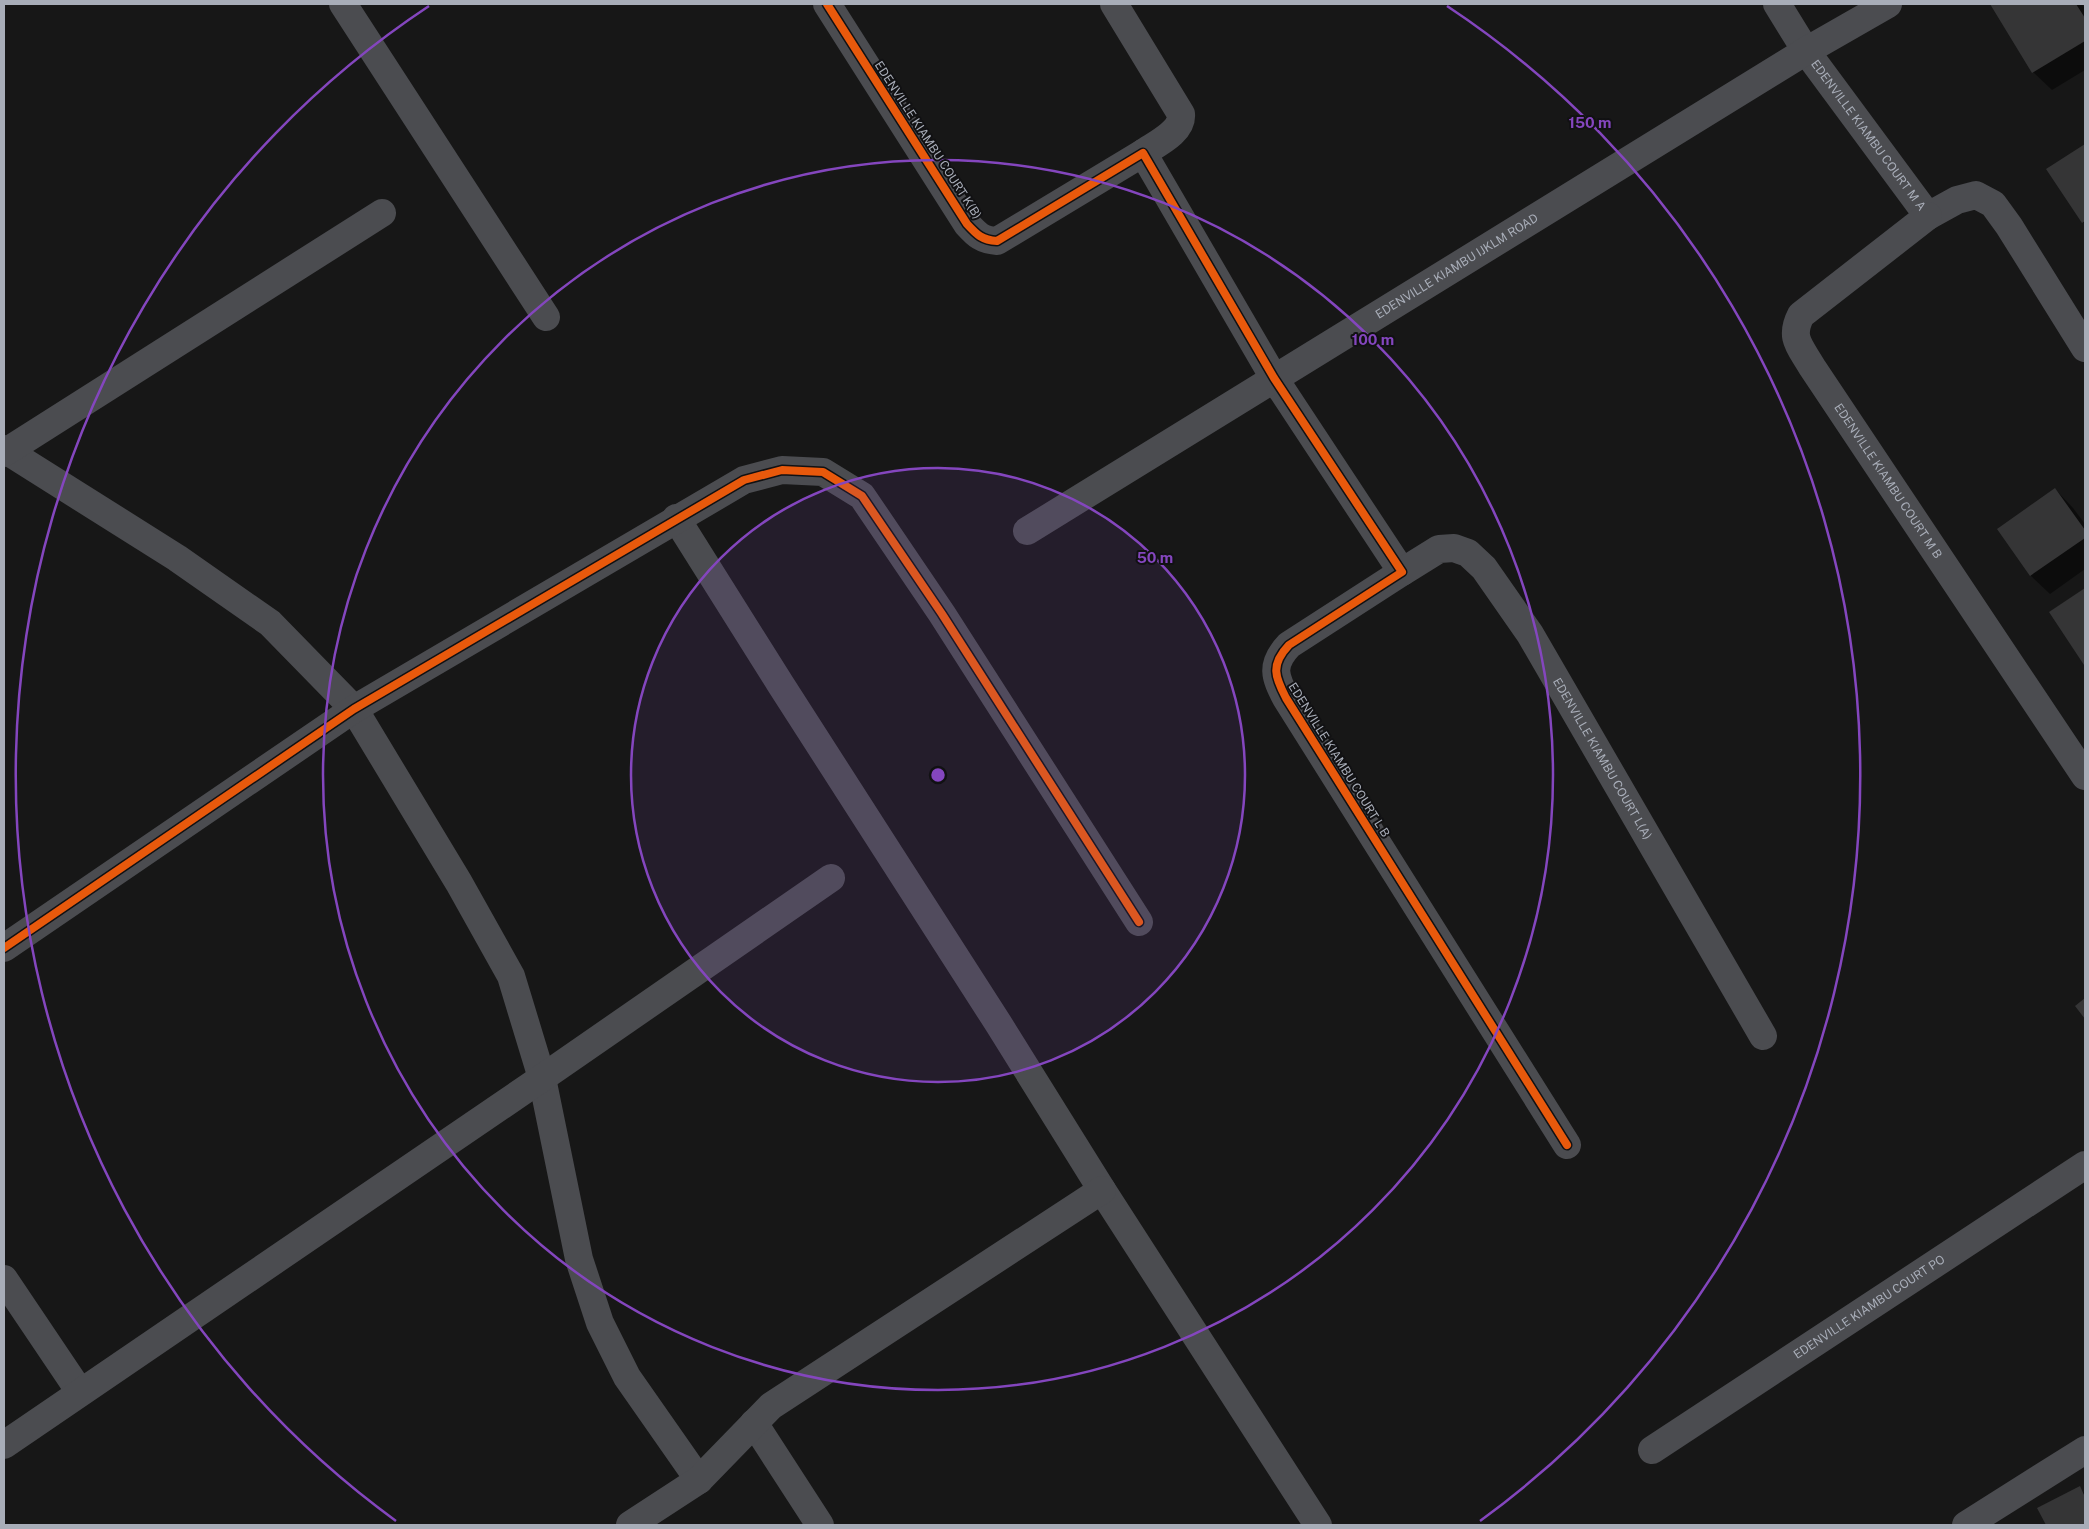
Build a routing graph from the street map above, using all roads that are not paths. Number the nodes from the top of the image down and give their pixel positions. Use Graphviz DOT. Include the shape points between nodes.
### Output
graph roads {
  1 [pos="343,4"];
  2 [pos="827,4"];
  3 [pos="1114,4"];
  4 [pos="1777,4"];
  5 [pos="1888,4"];
  6 [pos="1806,51"];
  7 [pos="1143,153"];
  8 [pos="382,213"];
  9 [pos="1928,216"];
  10 [pos="546,317"];
  11 [pos="2085,348"];
  12 [pos="1274,378"];
  13 [pos="5,451"];
  14 [pos="676,518"];
  15 [pos="1027,531"];
  16 [pos="1402,572"];
  17 [pos="354,709"];
  18 [pos="2085,776"];
  19 [pos="831,878"];
  20 [pos="1140,922"];
  21 [pos="4,948"];
  22 [pos="1763,1036"];
  23 [pos="542,1078"];
  24 [pos="1567,1145"];
  25 [pos="2085,1165"];
  26 [pos="1102,1190"];
  27 [pos="4,1279"];
  28 [pos="80,1392"];
  29 [pos="754,1423"];
  30 [pos="4,1445"];
  31 [pos="1652,1450"];
  32 [pos="2085,1450"];
  33 [pos="699,1480"];
  34 [pos="630,1525"];
  35 [pos="820,1525"];
  36 [pos="1318,1525"];
  37 [pos="1966,1525"];
  1 -- 10 [label="street"];
  2 -- 7 [label="street, EDENVILLE KIAMBU COURT K(B)" via="977,236 997,241"];
  3 -- 7 [label="street, EDENVILLE KIAMBU COURT K(B)" via="1181,114 1182,120 1176,130"];
  4 -- 6 [label="street, EDENVILLE KIAMBU COURT M A"];
  5 -- 6 [label="street, EDENVILLE KIAMBU IJKLM ROAD"];
  6 -- 9 [label="street, EDENVILLE KIAMBU COURT M A"];
  6 -- 12 [label="street, EDENVILLE KIAMBU IJKLM ROAD"];
  7 -- 12 [label="street"];
  8 -- 13 [label="street"];
  9 -- 11 [label="street, EDENVILLE KIAMBU COURT M A" via="1957,200 1976,195 1993,204"];
  9 -- 18 [label="street, EDENVILLE KIAMBU COURT M B" via="1801,315 1794,327 1794,335 1817,375"];
  12 -- 15 [label="street, EDENVILLE KIAMBU IJKLM ROAD"];
  12 -- 16 [label="street"];
  13 -- 17 [label="street" via="177,558 270,623"];
  14 -- 17 [label="street"];
  14 -- 20 [label="street" via="744,480 782,470 822,472 862,496 942,614"];
  14 -- 26 [label="street"];
  16 -- 22 [label="street, EDENVILLE KIAMBU COURT L(A)" via="1439,549 1454,548 1468,553 1484,568 1530,634"];
  16 -- 24 [label="street, EDENVILLE KIAMBU COURT L B" via="1289,645 1277,663 1276,678 1291,707"];
  17 -- 21 [label="street"];
  17 -- 23 [label="street" via="511,976"];
  19 -- 23 [label="street"];
  23 -- 28 [label="street"];
  23 -- 33 [label="street" via="579,1259 600,1323 627,1377"];
  25 -- 31 [label="street, EDENVILLE KIAMBU COURT PO"];
  26 -- 29 [label="street" via="771,1406"];
  26 -- 36 [label="street"];
  27 -- 28 [label="street"];
  28 -- 30 [label="street"];
  29 -- 33 [label="street"];
  29 -- 35 [label="street"];
  32 -- 37 [label="street"];
  33 -- 34 [label="street"];
}
